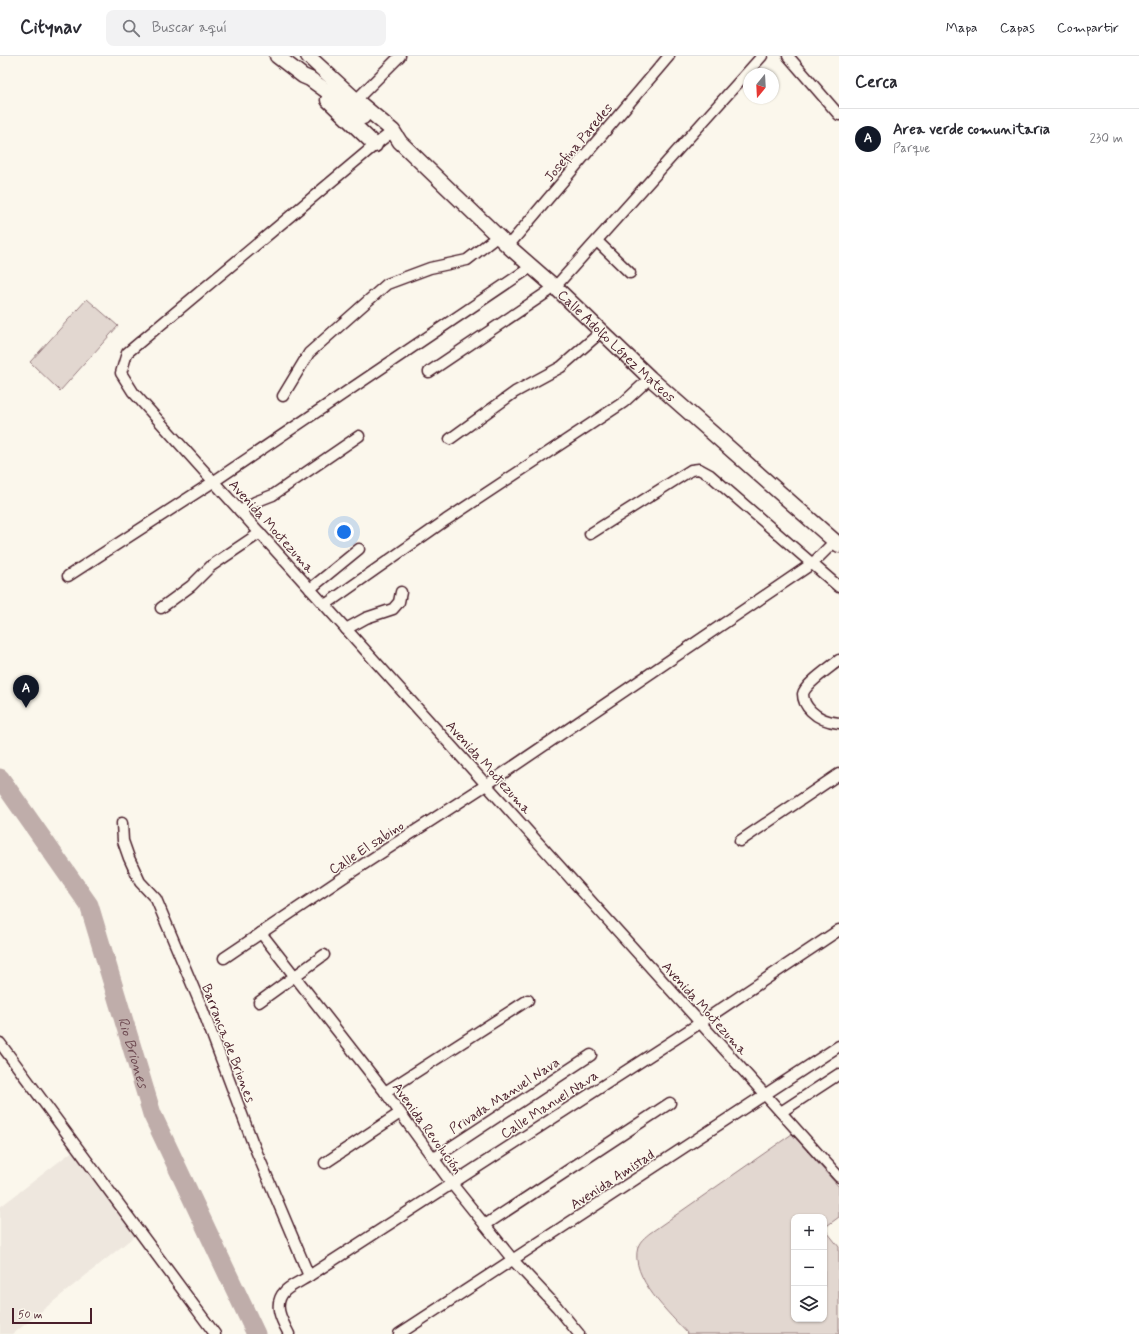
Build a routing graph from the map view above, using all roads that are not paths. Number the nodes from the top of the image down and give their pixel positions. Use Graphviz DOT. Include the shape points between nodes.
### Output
graph roads {
  1 [pos="277,56"];
  2 [pos="308,56"];
  3 [pos="400,56"];
  4 [pos="669,56"];
  5 [pos="762,56"];
  6 [pos="788,56"];
  7 [pos="303,76"];
  8 [pos="356,100"];
  9 [pos="839,115"];
  10 [pos="394,136"];
  11 [pos="375,145"];
  12 [pos="503,241"];
  13 [pos="597,241"];
  14 [pos="531,267"];
  15 [pos="630,273"];
  16 [pos="556,287"];
  17 [pos="601,332"];
  18 [pos="429,372"];
  19 [pos="650,378"];
  20 [pos="283,396"];
  21 [pos="359,436"];
  22 [pos="450,439"];
  23 [pos="213,482"];
  24 [pos="240,512"];
  25 [pos="260,534"];
  26 [pos="590,534"];
  27 [pos="837,543"];
  28 [pos="359,549"];
  29 [pos="813,563"];
  30 [pos="68,576"];
  31 [pos="839,587"];
  32 [pos="310,589"];
  33 [pos="401,592"];
  34 [pos="325,605"];
  35 [pos="161,608"];
  36 [pos="346,629"];
  37 [pos="839,660"];
  38 [pos="839,723"];
  39 [pos="839,774"];
  40 [pos="486,785"];
  41 [pos="122,823"];
  42 [pos="740,841"];
  43 [pos="839,930"];
  44 [pos="261,933"];
  45 [pos="324,956"];
  46 [pos="224,958"];
  47 [pos="295,976"];
  48 [pos="528,1000"];
  49 [pos="259,1002"];
  50 [pos="700,1023"];
  51 [pos="0,1043"];
  52 [pos="839,1046"];
  53 [pos="591,1055"];
  54 [pos="839,1074"];
  55 [pos="385,1092"];
  56 [pos="765,1095"];
  57 [pos="670,1103"];
  58 [pos="781,1112"];
  59 [pos="400,1113"];
  60 [pos="433,1159"];
  61 [pos="325,1164"];
  62 [pos="839,1177"];
  63 [pos="452,1184"];
  64 [pos="485,1225"];
  65 [pos="513,1260"];
  66 [pos="309,1276"];
  67 [pos="215,1334"];
  68 [pos="289,1334"];
  69 [pos="399,1334"];
  70 [pos="579,1334"];
  1 -- 7 [label="main road, Calle Adolfo López Mateos"];
  2 -- 8 [label="main road, Calle Adolfo López Mateos"];
  3 -- 8 [label="street"];
  4 -- 12 [label="street, Josefina Paredes"];
  5 -- 13 [label="street"];
  6 -- 9 [label="street"];
  7 -- 10 [label="main road, Calle Adolfo López Mateos"];
  7 -- 11 [label="main road"];
  8 -- 10 [label="main road, Calle Adolfo López Mateos"];
  10 -- 11 [label="street"];
  10 -- 12 [label="main road, Calle Adolfo López Mateos"];
  11 -- 23 [label="street, Avenida Moctezuma" via="127,353 122,373 133,392"];
  12 -- 14 [label="main road, Calle Adolfo López Mateos"];
  12 -- 20 [label="street, Josefina Paredes" via="467,260 430,268 387,284 309,353"];
  13 -- 15 [label="street"];
  13 -- 16 [label="street"];
  14 -- 16 [label="main road, Calle Adolfo López Mateos"];
  14 -- 23 [label="street"];
  16 -- 17 [label="main road, Calle Adolfo López Mateos"];
  16 -- 18 [label="street"];
  17 -- 19 [label="main road, Calle Adolfo López Mateos"];
  17 -- 22 [label="street" via="561,367 515,392"];
  19 -- 27 [label="main road, Calle Adolfo López Mateos"];
  19 -- 34 [label="street" via="624,402 446,520"];
  21 -- 24 [label="street" via="273,495 255,502"];
  23 -- 24 [label="street, Avenida Moctezuma"];
  23 -- 30 [label="street"];
  24 -- 25 [label="street, Avenida Moctezuma"];
  25 -- 32 [label="street, Avenida Moctezuma"];
  25 -- 35 [label="street" via="211,566 191,586"];
  26 -- 29 [label="street" via="691,470 699,469 710,475"];
  27 -- 29 [label="street, Calle El sabino"];
  28 -- 32 [label="street"];
  29 -- 31 [label="street"];
  29 -- 40 [label="street, Calle El sabino"];
  32 -- 34 [label="street, Avenida Moctezuma"];
  33 -- 36 [label="street" via="393,609 366,618"];
  34 -- 36 [label="street, Avenida Moctezuma"];
  36 -- 40 [label="street, Avenida Moctezuma"];
  37 -- 38 [label="street" via="803,693 809,710 818,718"];
  39 -- 42 [label="street"];
  40 -- 44 [label="street, Calle El sabino"];
  40 -- 50 [label="street, Avenida Moctezuma"];
  41 -- 66 [label="street, Barranca de Briones" via="123,841 129,858 140,882 156,898 202,1008 252,1141"];
  43 -- 50 [label="street, Calle Manuel Nava"];
  44 -- 46 [label="street, Calle El sabino"];
  44 -- 47 [label="street, Avenida Revolución"];
  45 -- 47 [label="street"];
  47 -- 49 [label="street"];
  47 -- 55 [label="street, Avenida Revolución"];
  48 -- 55 [label="street"];
  50 -- 56 [label="street, Avenida Moctezuma"];
  50 -- 63 [label="street, Calle Manuel Nava"];
  51 -- 67 [label="street"];
  52 -- 56 [label="street, Avenida Amistad"];
  53 -- 60 [label="street, Privada Manuel Nava"];
  54 -- 58 [label="street"];
  55 -- 59 [label="street, Avenida Revolución"];
  56 -- 58 [label="street, Avenida Moctezuma"];
  56 -- 65 [label="street, Avenida Amistad"];
  57 -- 64 [label="street"];
  58 -- 62 [label="street, Avenida Moctezuma"];
  59 -- 60 [label="street, Avenida Revolución"];
  59 -- 61 [label="street"];
  60 -- 63 [label="street, Avenida Revolución"];
  63 -- 64 [label="street, Avenida Revolución"];
  63 -- 66 [label="street, Calle Manuel Nava"];
  64 -- 65 [label="street, Avenida Revolución"];
  65 -- 69 [label="street, Avenida Amistad"];
  65 -- 70 [label="street, Avenida Revolución"];
  66 -- 68 [label="street, Calle Manuel Nava" via="285,1291 278,1304 281,1319"];
}
